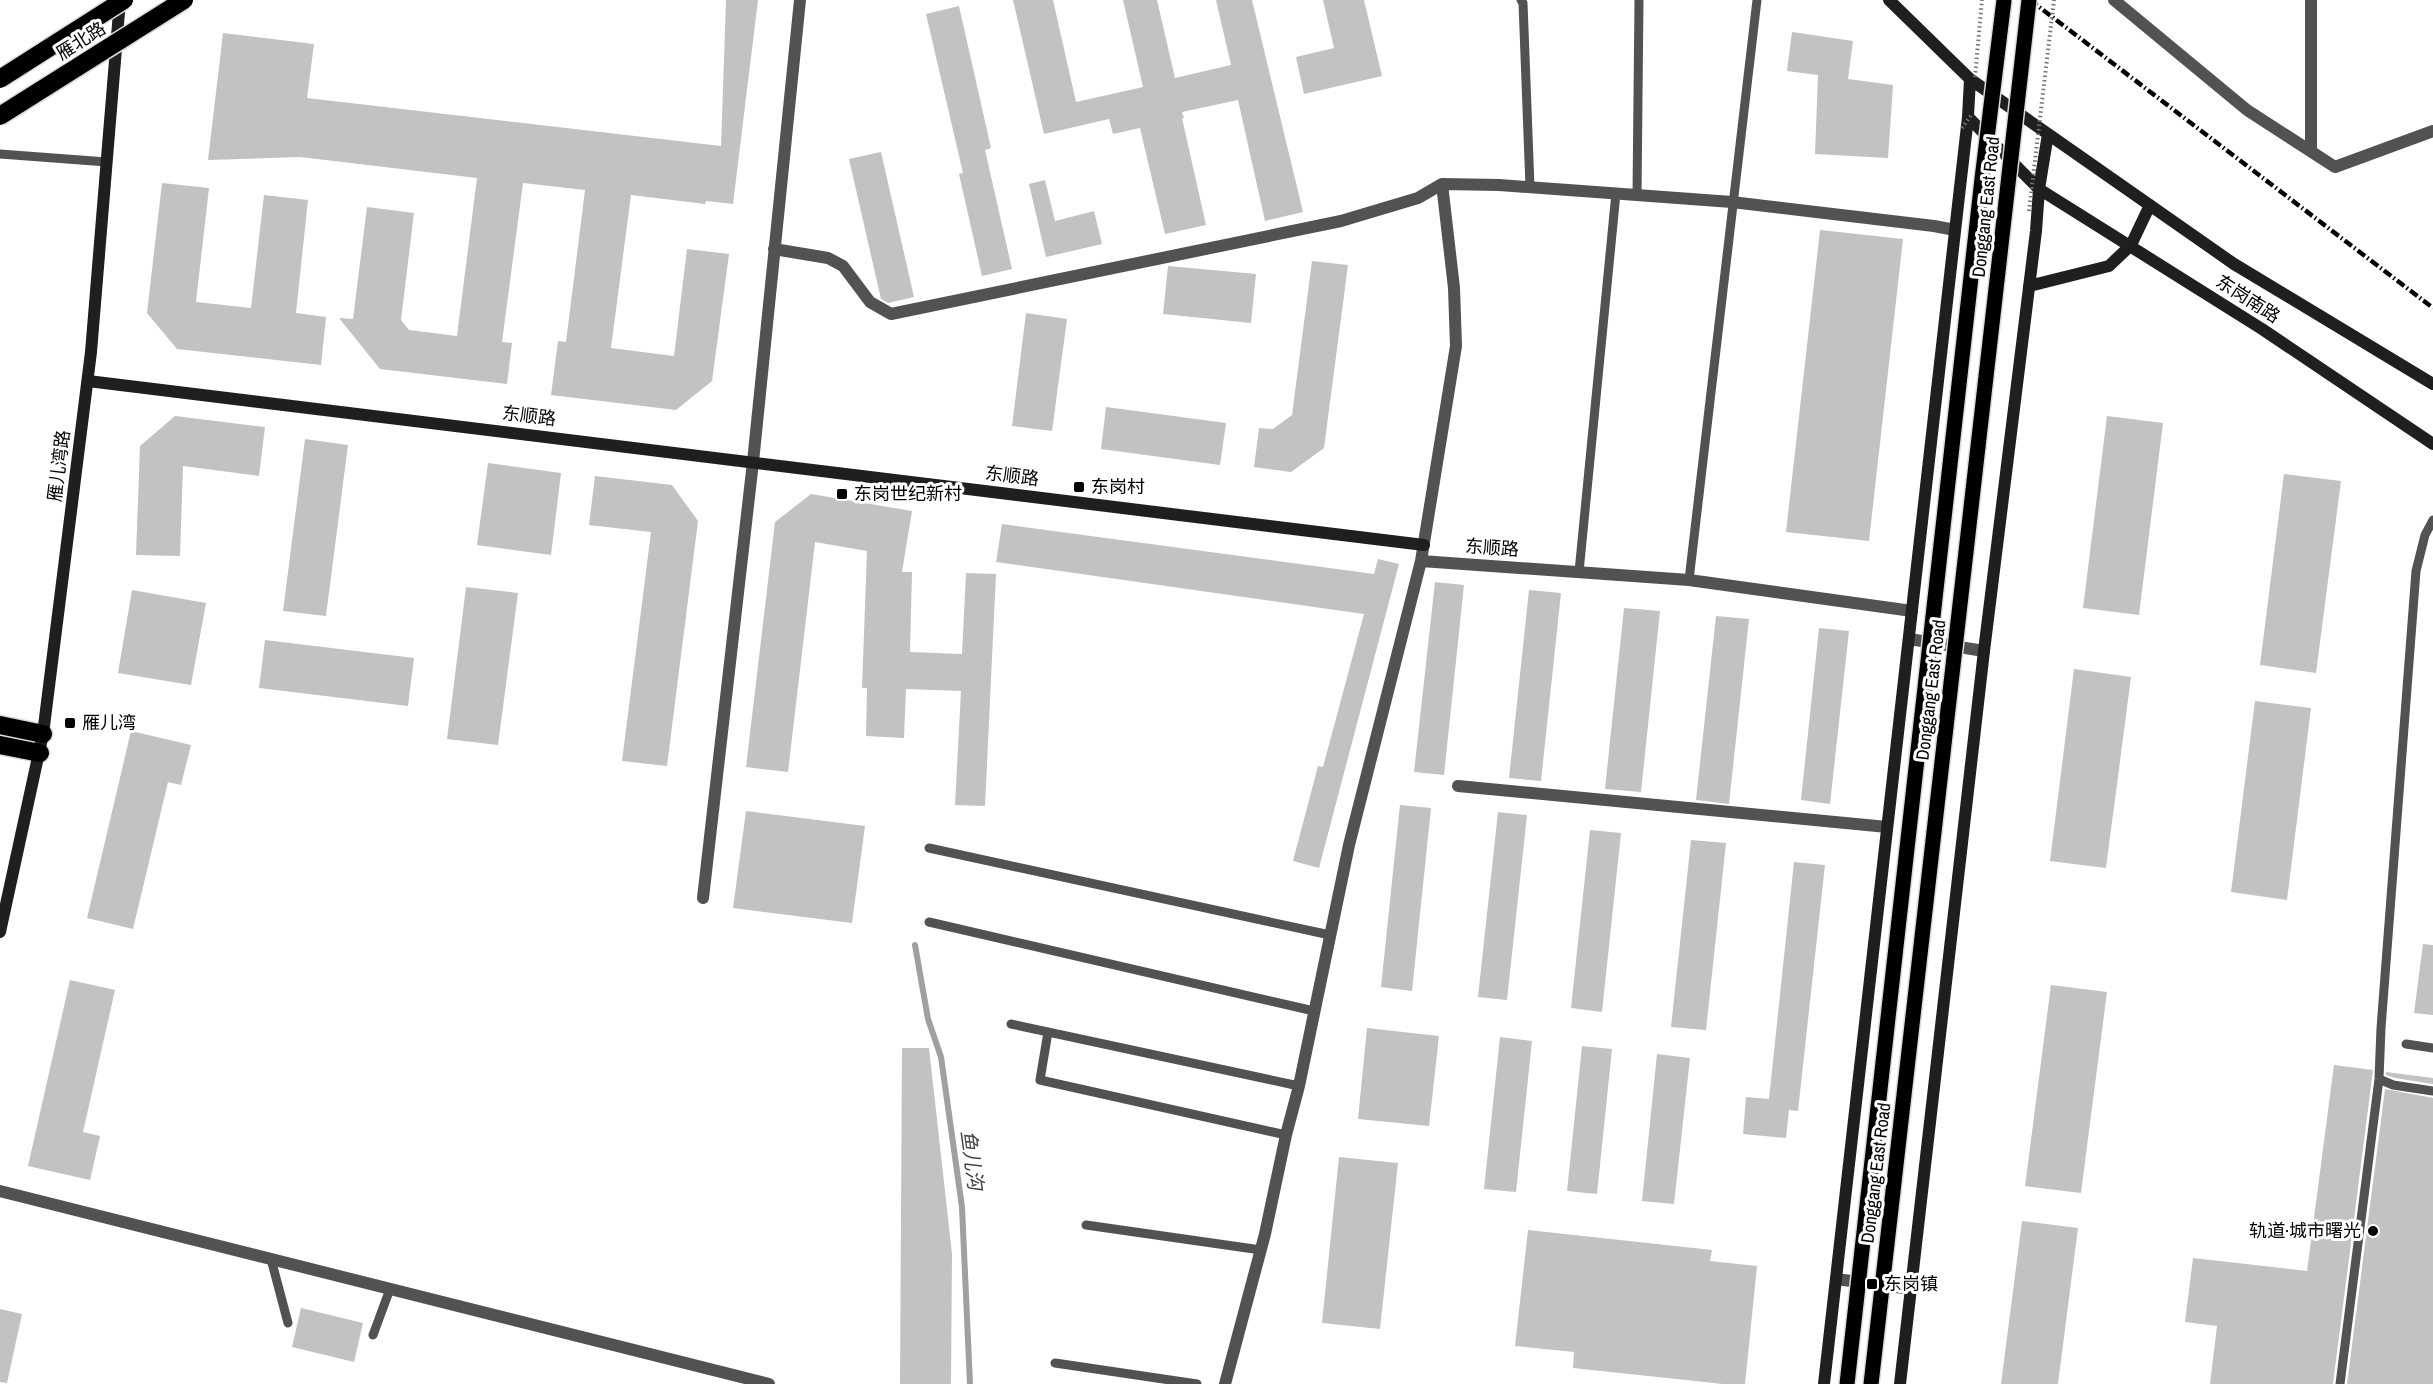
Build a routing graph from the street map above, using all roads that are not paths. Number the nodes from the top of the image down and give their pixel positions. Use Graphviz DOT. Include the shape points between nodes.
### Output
graph roads {
  1 [pos="122,0"];
  2 [pos="184,0"];
  3 [pos="800,0"];
  4 [pos="1521,0"];
  5 [pos="1639,0"];
  6 [pos="1757,0"];
  7 [pos="1889,0"];
  8 [pos="2004,0"];
  9 [pos="2029,0"];
  10 [pos="2114,0"];
  11 [pos="2311,0"];
  12 [pos="0,79"];
  13 [pos="1973,80"];
  14 [pos="0,116"];
  15 [pos="1965,123"];
  16 [pos="2433,131"];
  17 [pos="2048,134"];
  18 [pos="2311,151"];
  19 [pos="0,154"];
  20 [pos="106,162"];
  21 [pos="1442,184"];
  22 [pos="1530,187"];
  23 [pos="2039,189"];
  24 [pos="1616,193"];
  25 [pos="1637,195"];
  26 [pos="1732,202"];
  27 [pos="2150,205"];
  28 [pos="1955,230"];
  29 [pos="2131,245"];
  30 [pos="774,249"];
  31 [pos="2029,286"];
  32 [pos="88,381"];
  33 [pos="2433,384"];
  34 [pos="2433,444"];
  35 [pos="753,462"];
  36 [pos="2433,520"];
  37 [pos="1424,545"];
  38 [pos="1421,561"];
  39 [pos="1579,572"];
  40 [pos="1689,580"];
  41 [pos="1912,611"];
  42 [pos="1909,639"];
  43 [pos="1984,651"];
  44 [pos="0,725"];
  45 [pos="43,734"];
  46 [pos="0,745"];
  47 [pos="40,753"];
  48 [pos="1458,786"];
  49 [pos="1887,827"];
  50 [pos="929,848"];
  51 [pos="703,898"];
  52 [pos="929,922"];
  53 [pos="0,932"];
  54 [pos="1330,935"];
  55 [pos="1314,1011"];
  56 [pos="1011,1024"];
  57 [pos="1048,1032"];
  58 [pos="2406,1044"];
  59 [pos="2433,1048"];
  60 [pos="2379,1079"];
  61 [pos="1299,1086"];
  62 [pos="2433,1091"];
  63 [pos="1286,1135"];
  64 [pos="0,1191"];
  65 [pos="1086,1225"];
  66 [pos="1261,1250"];
  67 [pos="271,1259"];
  68 [pos="1836,1279"];
  69 [pos="390,1289"];
  70 [pos="1911,1289"];
  71 [pos="288,1323"];
  72 [pos="373,1335"];
  73 [pos="1055,1363"];
  74 [pos="769,1384"];
  75 [pos="1197,1384"];
  76 [pos="1225,1384"];
  77 [pos="1824,1384"];
  78 [pos="1847,1384"];
  79 [pos="1871,1384"];
  80 [pos="1900,1384"];
  81 [pos="2340,1384"];
  1 -- 12 [label="highway, 雁北路, bridge"];
  1 -- 20 [label="street, 雁儿湾路"];
  2 -- 14 [label="highway, 雁北路, bridge"];
  3 -- 30 [label="street"];
  4 -- 22 [label="lane"];
  5 -- 25 [label="lane"];
  6 -- 26 [label="lane"];
  7 -- 13 [label="street, 东岗南路"];
  8 -- 78 [label="main road, Donggang East Road, bridge"];
  9 -- 79 [label="main road, Donggang East Road, bridge"];
  10 -- 18 [label="street" via="2247,110"];
  11 -- 18 [label="street"];
  13 -- 15 [label="street"];
  13 -- 17 [label="street, 东岗南路"];
  15 -- 23 [label="street, 东岗南路"];
  15 -- 28 [label="street"];
  16 -- 18 [label="street" via="2336,167"];
  17 -- 23 [label="street"];
  17 -- 27 [label="street, 东岗南路"];
  19 -- 20 [label="lane"];
  20 -- 32 [label="street, 雁儿湾路"];
  21 -- 22 [label="street"];
  21 -- 30 [label="street" via="1418,198 1341,220 891,314 870,302 843,266 828,258"];
  21 -- 37 [label="street" via="1454,288 1455,346"];
  22 -- 24 [label="street"];
  23 -- 29 [label="street, 东岗南路"];
  23 -- 31 [label="street"];
  24 -- 25 [label="street"];
  24 -- 39 [label="lane"];
  25 -- 26 [label="street"];
  26 -- 28 [label="street"];
  26 -- 40 [label="lane"];
  27 -- 29 [label="street"];
  27 -- 33 [label="street, 东岗南路" via="2234,264"];
  28 -- 41 [label="street"];
  29 -- 31 [label="street" via="2109,266"];
  29 -- 34 [label="street, 东岗南路"];
  30 -- 35 [label="street"];
  31 -- 43 [label="street"];
  32 -- 35 [label="street, 东顺路"];
  32 -- 45 [label="street, 雁儿湾路"];
  35 -- 37 [label="street, 东顺路"];
  35 -- 51 [label="street"];
  36 -- 60 [label="lane" via="2425,534 2416,571"];
  37 -- 38 [label="street"];
  38 -- 39 [label="street, 东顺路"];
  38 -- 54 [label="street"];
  39 -- 40 [label="street, 东顺路"];
  40 -- 41 [label="street, 东顺路"];
  41 -- 42 [label="street"];
  42 -- 43 [label="street"];
  42 -- 49 [label="street"];
  43 -- 70 [label="street"];
  44 -- 45 [label="highway"];
  45 -- 47 [label="street, 雁儿湾路"];
  46 -- 47 [label="highway"];
  47 -- 53 [label="street, 雁儿湾路"];
  48 -- 49 [label="street"];
  49 -- 68 [label="street"];
  50 -- 54 [label="lane"];
  52 -- 55 [label="lane"];
  54 -- 55 [label="street"];
  55 -- 61 [label="street"];
  56 -- 57 [label="lane"];
  57 -- 61 [label="lane"];
  57 -- 63 [label="lane" via="1040,1080"];
  58 -- 59 [label="lane"];
  60 -- 62 [label="lane"];
  60 -- 81 [label="lane"];
  61 -- 63 [label="street"];
  63 -- 66 [label="street"];
  64 -- 67 [label="street"];
  65 -- 66 [label="lane"];
  66 -- 76 [label="street"];
  67 -- 69 [label="street"];
  67 -- 71 [label="lane"];
  68 -- 70 [label="street"];
  68 -- 77 [label="street"];
  69 -- 72 [label="lane"];
  69 -- 74 [label="street"];
  70 -- 80 [label="street"];
  73 -- 75 [label="lane"];
}
